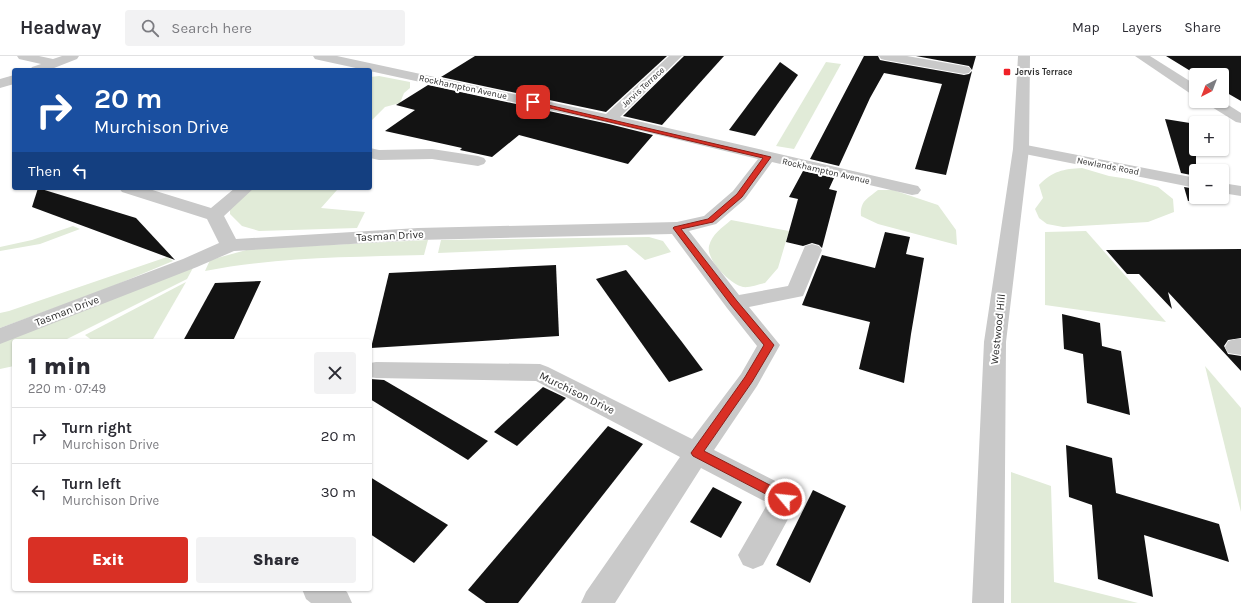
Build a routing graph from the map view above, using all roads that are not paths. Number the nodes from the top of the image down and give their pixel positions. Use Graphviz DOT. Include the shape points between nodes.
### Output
graph roads {
  1 [pos="23,56"];
  2 [pos="73,56"];
  3 [pos="319,56"];
  4 [pos="676,56"];
  5 [pos="885,56"];
  6 [pos="1024,56"];
  7 [pos="1141,56"];
  8 [pos="53,64"];
  9 [pos="42,68"];
  10 [pos="964,70"];
  11 [pos="12,80"];
  12 [pos="0,84"];
  13 [pos="1189,87"];
  14 [pos="1223,108"];
  15 [pos="609,119"];
  16 [pos="1241,119"];
  17 [pos="1021,149"];
  18 [pos="767,157"];
  19 [pos="373,158"];
  20 [pos="478,161"];
  21 [pos="1189,182"];
  22 [pos="134,190"];
  23 [pos="243,190"];
  24 [pos="912,190"];
  25 [pos="214,215"];
  26 [pos="676,228"];
  27 [pos="230,245"];
  28 [pos="812,250"];
  29 [pos="734,303"];
  30 [pos="0,336"];
  31 [pos="376,370"];
  32 [pos="696,453"];
  33 [pos="753,555"];
  34 [pos="320,591"];
  35 [pos="336,603"];
  36 [pos="597,603"];
  37 [pos="988,603"];
  1 -- 8 [label="street"];
  2 -- 8 [label="street"];
  3 -- 15 [label="street, Rockhampton Avenue"];
  4 -- 15 [label="street, Jervis Terrace"];
  5 -- 10 [label="street"];
  6 -- 17 [label="street, Westwood Hill"];
  7 -- 13 [label="street"];
  8 -- 9 [label="street"];
  11 -- 12 [label="street"];
  14 -- 16 [label="street"];
  15 -- 18 [label="street, Rockhampton Avenue"];
  17 -- 21 [label="street, Newlands Road"];
  17 -- 37 [label="street, Westwood Hill" via="995,342"];
  18 -- 24 [label="street, Rockhampton Avenue"];
  18 -- 26 [label="street, Tasman Drive" via="739,195 710,220"];
  19 -- 20 [label="street" via="432,154"];
  22 -- 25 [label="street"];
  23 -- 25 [label="street"];
  25 -- 27 [label="street"];
  26 -- 27 [label="street, Tasman Drive" via="418,234"];
  26 -- 29 [label="street"];
  27 -- 30 [label="street, Tasman Drive" via="183,266"];
  28 -- 29 [label="street" via="796,291"];
  29 -- 32 [label="street" via="769,345 749,380"];
  31 -- 32 [label="street, Murchison Drive" via="540,373"];
  32 -- 33 [label="street, Murchison Drive" via="785,499"];
  32 -- 36 [label="street"];
  34 -- 35 [label="street"];
}
